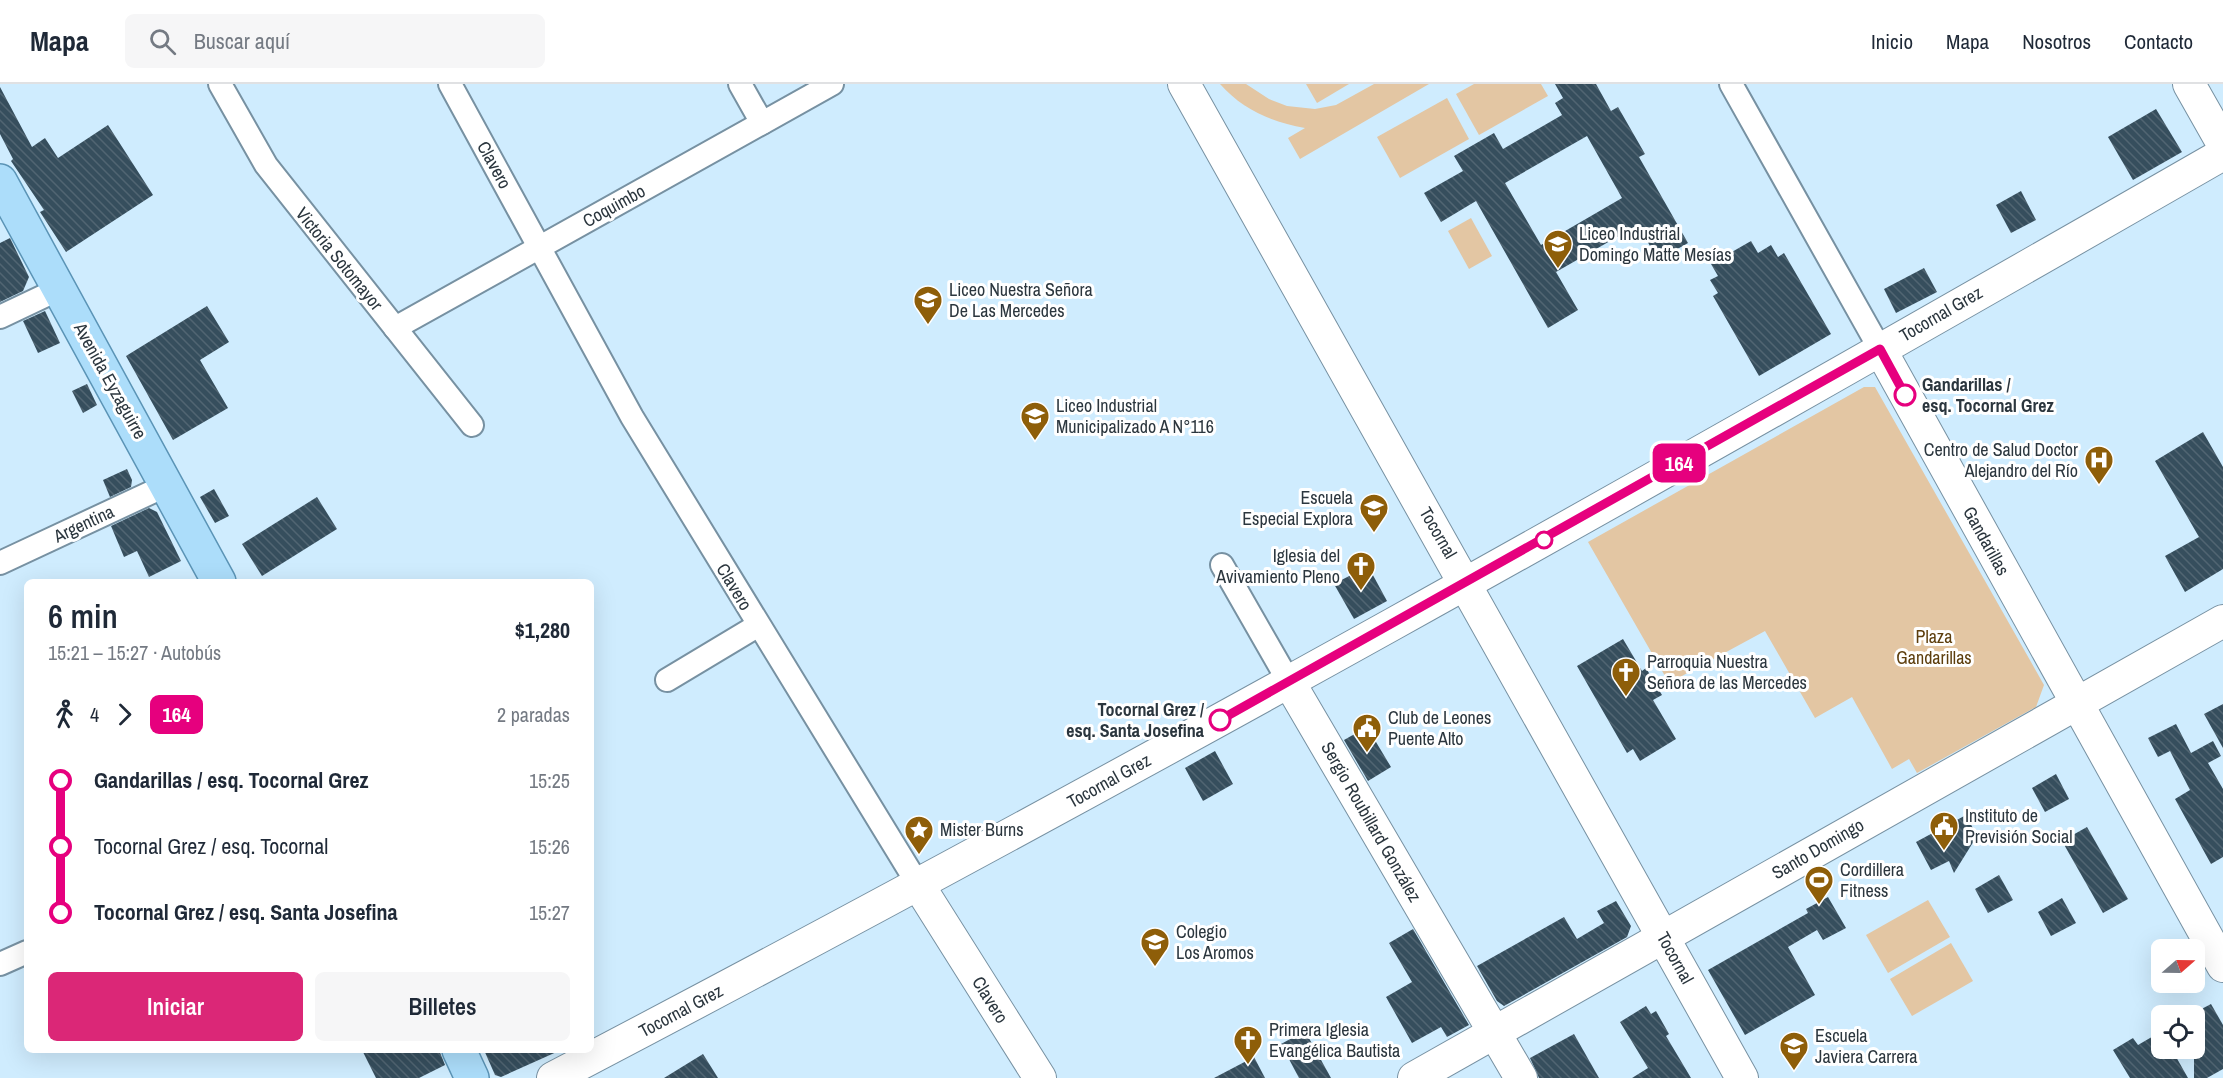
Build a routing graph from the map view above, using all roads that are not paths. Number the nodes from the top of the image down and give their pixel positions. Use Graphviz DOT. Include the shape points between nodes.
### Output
graph roads {
  1 [pos="220,84"];
  2 [pos="450,84"];
  3 [pos="741,84"];
  4 [pos="832,84"];
  5 [pos="1184,84"];
  6 [pos="1731,84"];
  7 [pos="2189,84"];
  8 [pos="762,123"];
  9 [pos="2223,144"];
  10 [pos="2223,154"];
  11 [pos="0,181"];
  12 [pos="539,247"];
  13 [pos="59,289"];
  14 [pos="0,317"];
  15 [pos="395,327"];
  16 [pos="1880,349"];
  17 [pos="472,425"];
  18 [pos="167,485"];
  19 [pos="0,563"];
  20 [pos="1222,565"];
  21 [pos="217,579"];
  22 [pos="1466,584"];
  23 [pos="2223,621"];
  24 [pos="757,626"];
  25 [pos="667,680"];
  26 [pos="1289,682"];
  27 [pos="2076,704"];
  28 [pos="919,886"];
  29 [pos="1663,937"];
  30 [pos="24,953"];
  31 [pos="0,964"];
  32 [pos="2223,966"];
  33 [pos="1494,1033"];
  34 [pos="460,1053"];
  35 [pos="472,1078"];
  36 [pos="553,1078"];
  37 [pos="1040,1078"];
  38 [pos="1414,1078"];
  39 [pos="1521,1078"];
  40 [pos="1742,1078"];
  1 -- 15 [label="street, Victoria Sotomayor" via="266,165"];
  2 -- 12 [label="street, Clavero"];
  3 -- 8 [label="street"];
  4 -- 8 [label="street, Coquimbo"];
  5 -- 22 [label="street, Tocornal"];
  6 -- 16 [label="street, Gandarillas"];
  7 -- 9 [label="street"];
  8 -- 12 [label="street, Coquimbo"];
  10 -- 16 [label="street, Tocornal Grez"];
  11 -- 13 [label="main road, Avenida Eyzaguirre"];
  12 -- 15 [label="street, Coquimbo"];
  12 -- 24 [label="street, Clavero" via="632,417"];
  13 -- 14 [label="street"];
  13 -- 18 [label="main road, Avenida Eyzaguirre"];
  15 -- 17 [label="street, Victoria Sotomayor"];
  16 -- 22 [label="street, Tocornal Grez"];
  16 -- 27 [label="street, Gandarillas"];
  18 -- 19 [label="street, Argentina"];
  18 -- 21 [label="main road, Avenida Eyzaguirre"];
  20 -- 26 [label="street, Sergio Roubillard González"];
  22 -- 26 [label="street, Tocornal Grez"];
  22 -- 29 [label="street, Tocornal"];
  23 -- 27 [label="street, Santo Domingo"];
  24 -- 25 [label="street"];
  24 -- 28 [label="street, Clavero"];
  26 -- 28 [label="street, Tocornal Grez"];
  26 -- 33 [label="street, Sergio Roubillard González"];
  27 -- 29 [label="street, Santo Domingo"];
  27 -- 32 [label="street, Gandarillas"];
  28 -- 36 [label="street, Tocornal Grez"];
  28 -- 37 [label="street, Clavero"];
  29 -- 33 [label="street, Santo Domingo"];
  29 -- 40 [label="street, Tocornal"];
  30 -- 31 [label="street"];
  33 -- 38 [label="street, Santo Domingo"];
  33 -- 39 [label="street, Sergio Roubillard González"];
  34 -- 35 [label="main road"];
}
